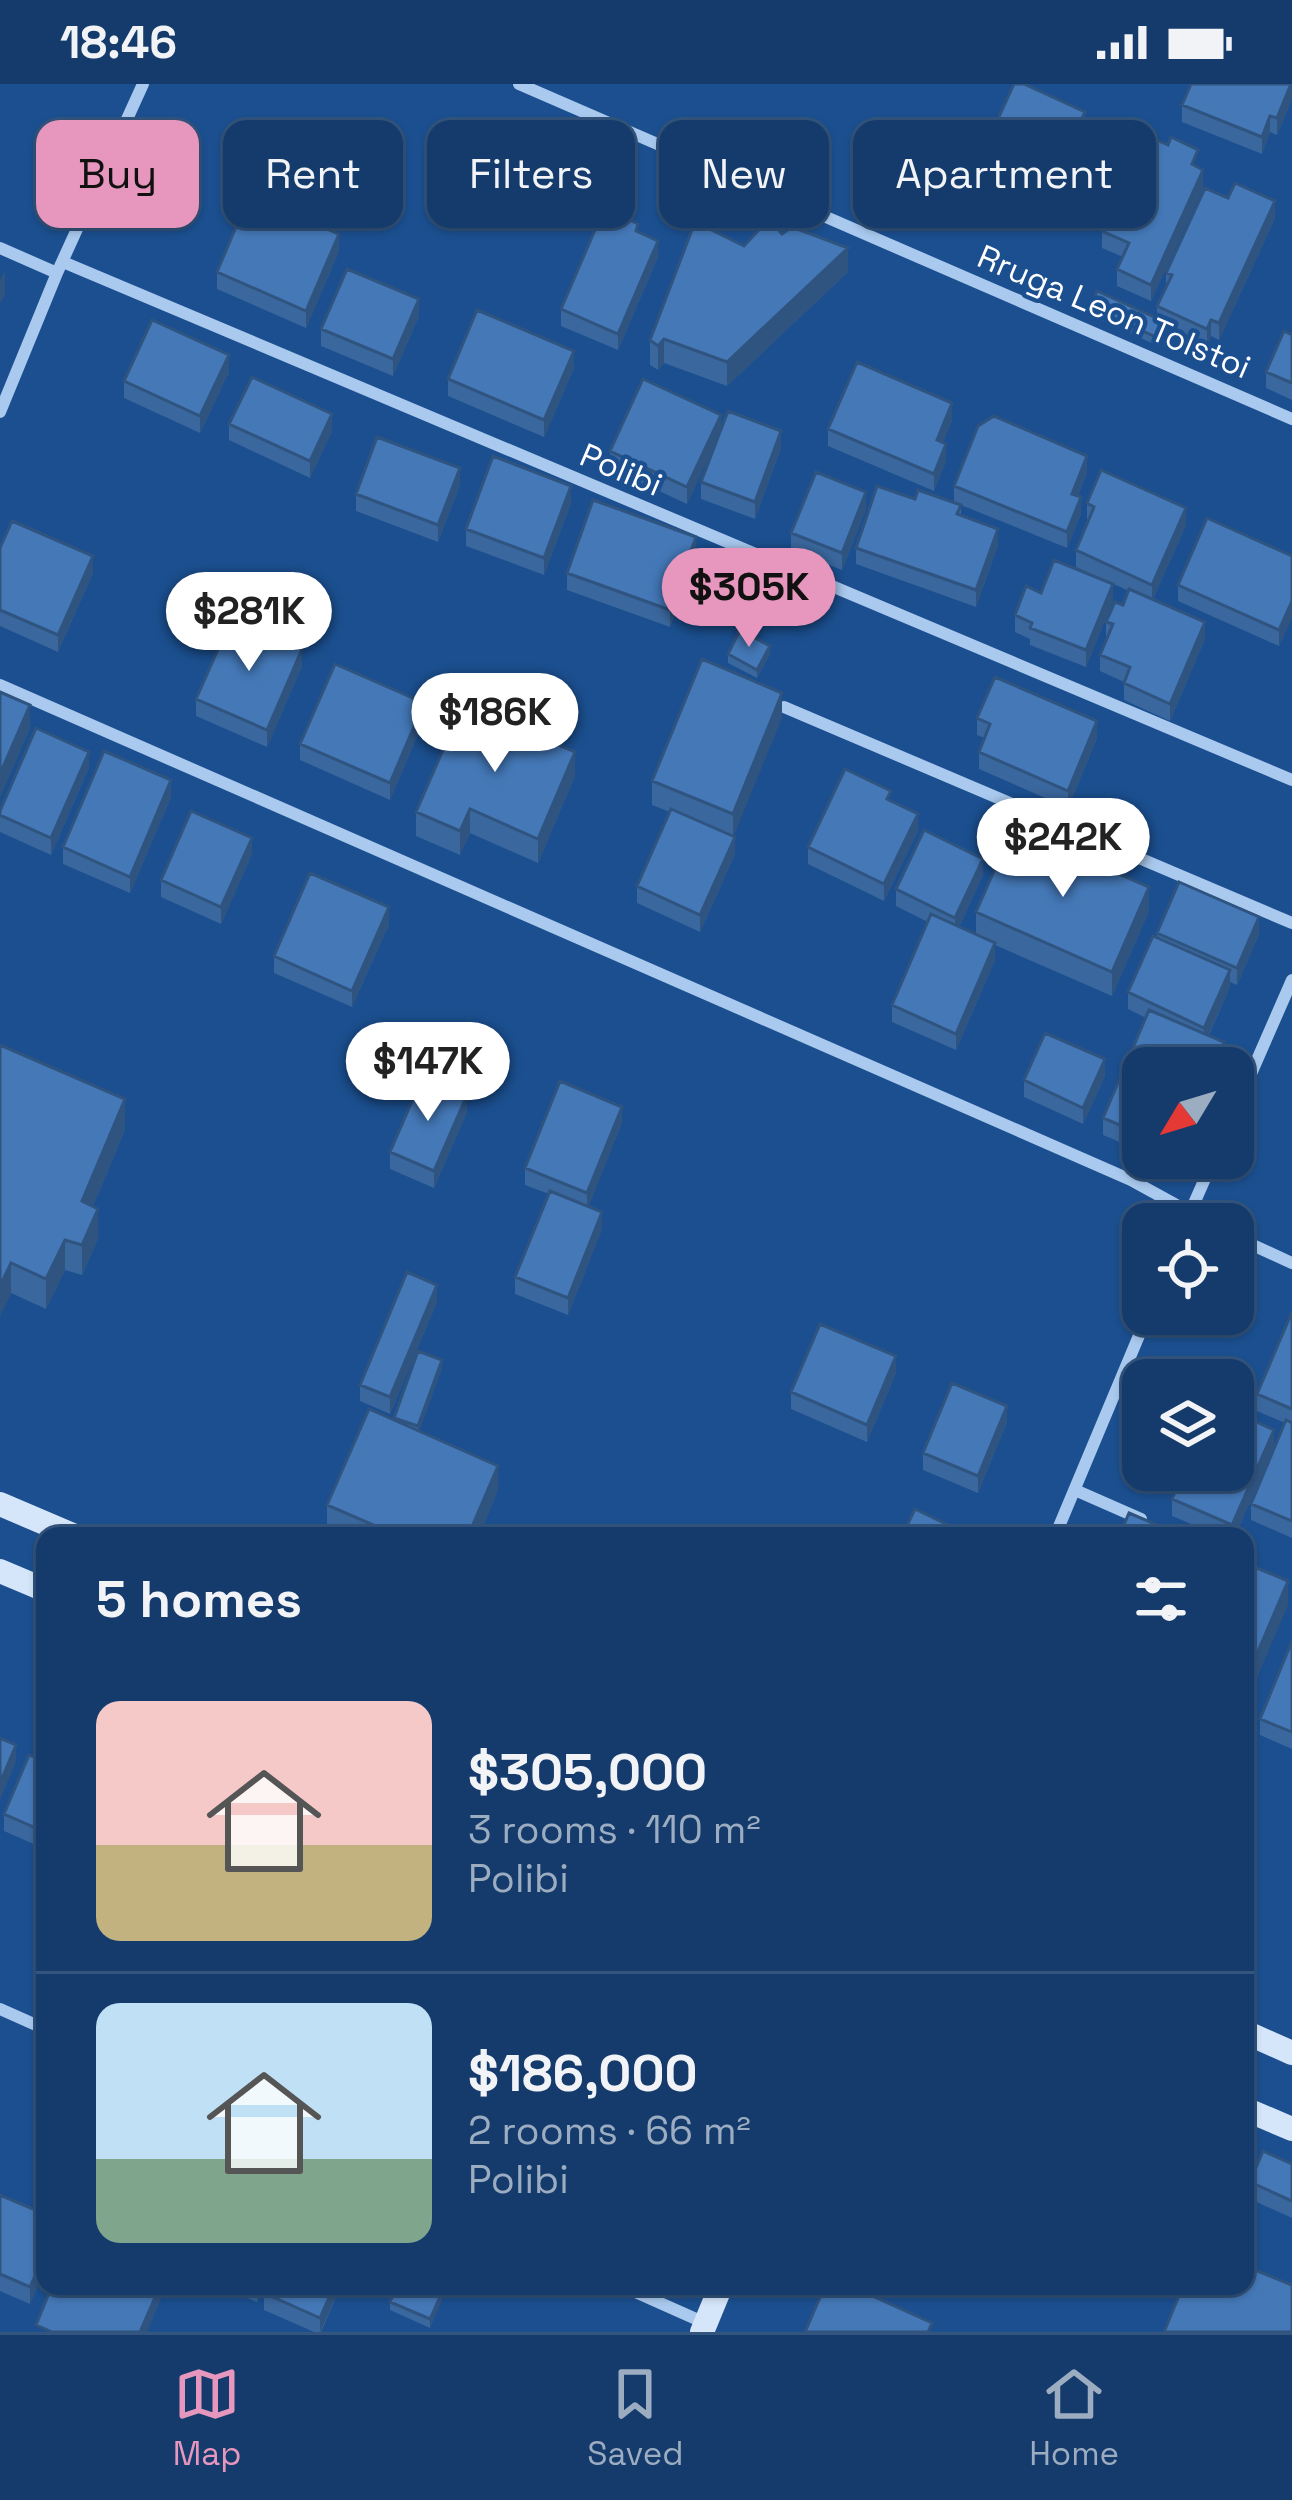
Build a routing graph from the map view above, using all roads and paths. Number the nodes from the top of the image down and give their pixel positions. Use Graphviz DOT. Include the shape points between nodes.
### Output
graph roads {
  1 [pos="143,84"];
  2 [pos="519,84"];
  3 [pos="0,248"];
  4 [pos="60,267"];
  5 [pos="0,412"];
  6 [pos="1292,418"];
  7 [pos="0,685"];
  8 [pos="784,707"];
  9 [pos="1292,780"];
  10 [pos="1292,923"];
  11 [pos="1292,980"];
  12 [pos="1254,1067"];
  13 [pos="1163,1203"];
  14 [pos="1254,1246"];
  15 [pos="1292,1263"];
  16 [pos="1139,1335"];
  17 [pos="1075,1490"];
  18 [pos="0,1504"];
  19 [pos="54,1527"];
  20 [pos="1059,1527"];
  21 [pos="1160,1527"];
  22 [pos="0,1571"];
  23 [pos="36,1586"];
  24 [pos="0,2009"];
  25 [pos="36,2025"];
  26 [pos="1254,2036"];
  27 [pos="1292,2053"];
  28 [pos="1254,2113"];
  29 [pos="1292,2129"];
  30 [pos="639,2295"];
  31 [pos="717,2295"];
  32 [pos="703,2328"];
  1 -- 4 [label="street"];
  2 -- 6 [label="street, Rruga Leon Tolstoi"];
  3 -- 4 [label="street, Polibi"];
  4 -- 5 [label="street"];
  4 -- 9 [label="street, Polibi"];
  7 -- 13 [label="street" via="1109,1171"];
  8 -- 10 [label="street"];
  11 -- 12 [label="street"];
  14 -- 15 [label="street"];
  16 -- 17 [label="street"];
  17 -- 20 [label="street"];
  17 -- 21 [label="street"];
  18 -- 19 [label="main road"];
  22 -- 23 [label="main road"];
  24 -- 25 [label="street"];
  26 -- 27 [label="main road"];
  28 -- 29 [label="main road"];
  30 -- 32 [label="street"];
  31 -- 32 [label="main road"];
}
